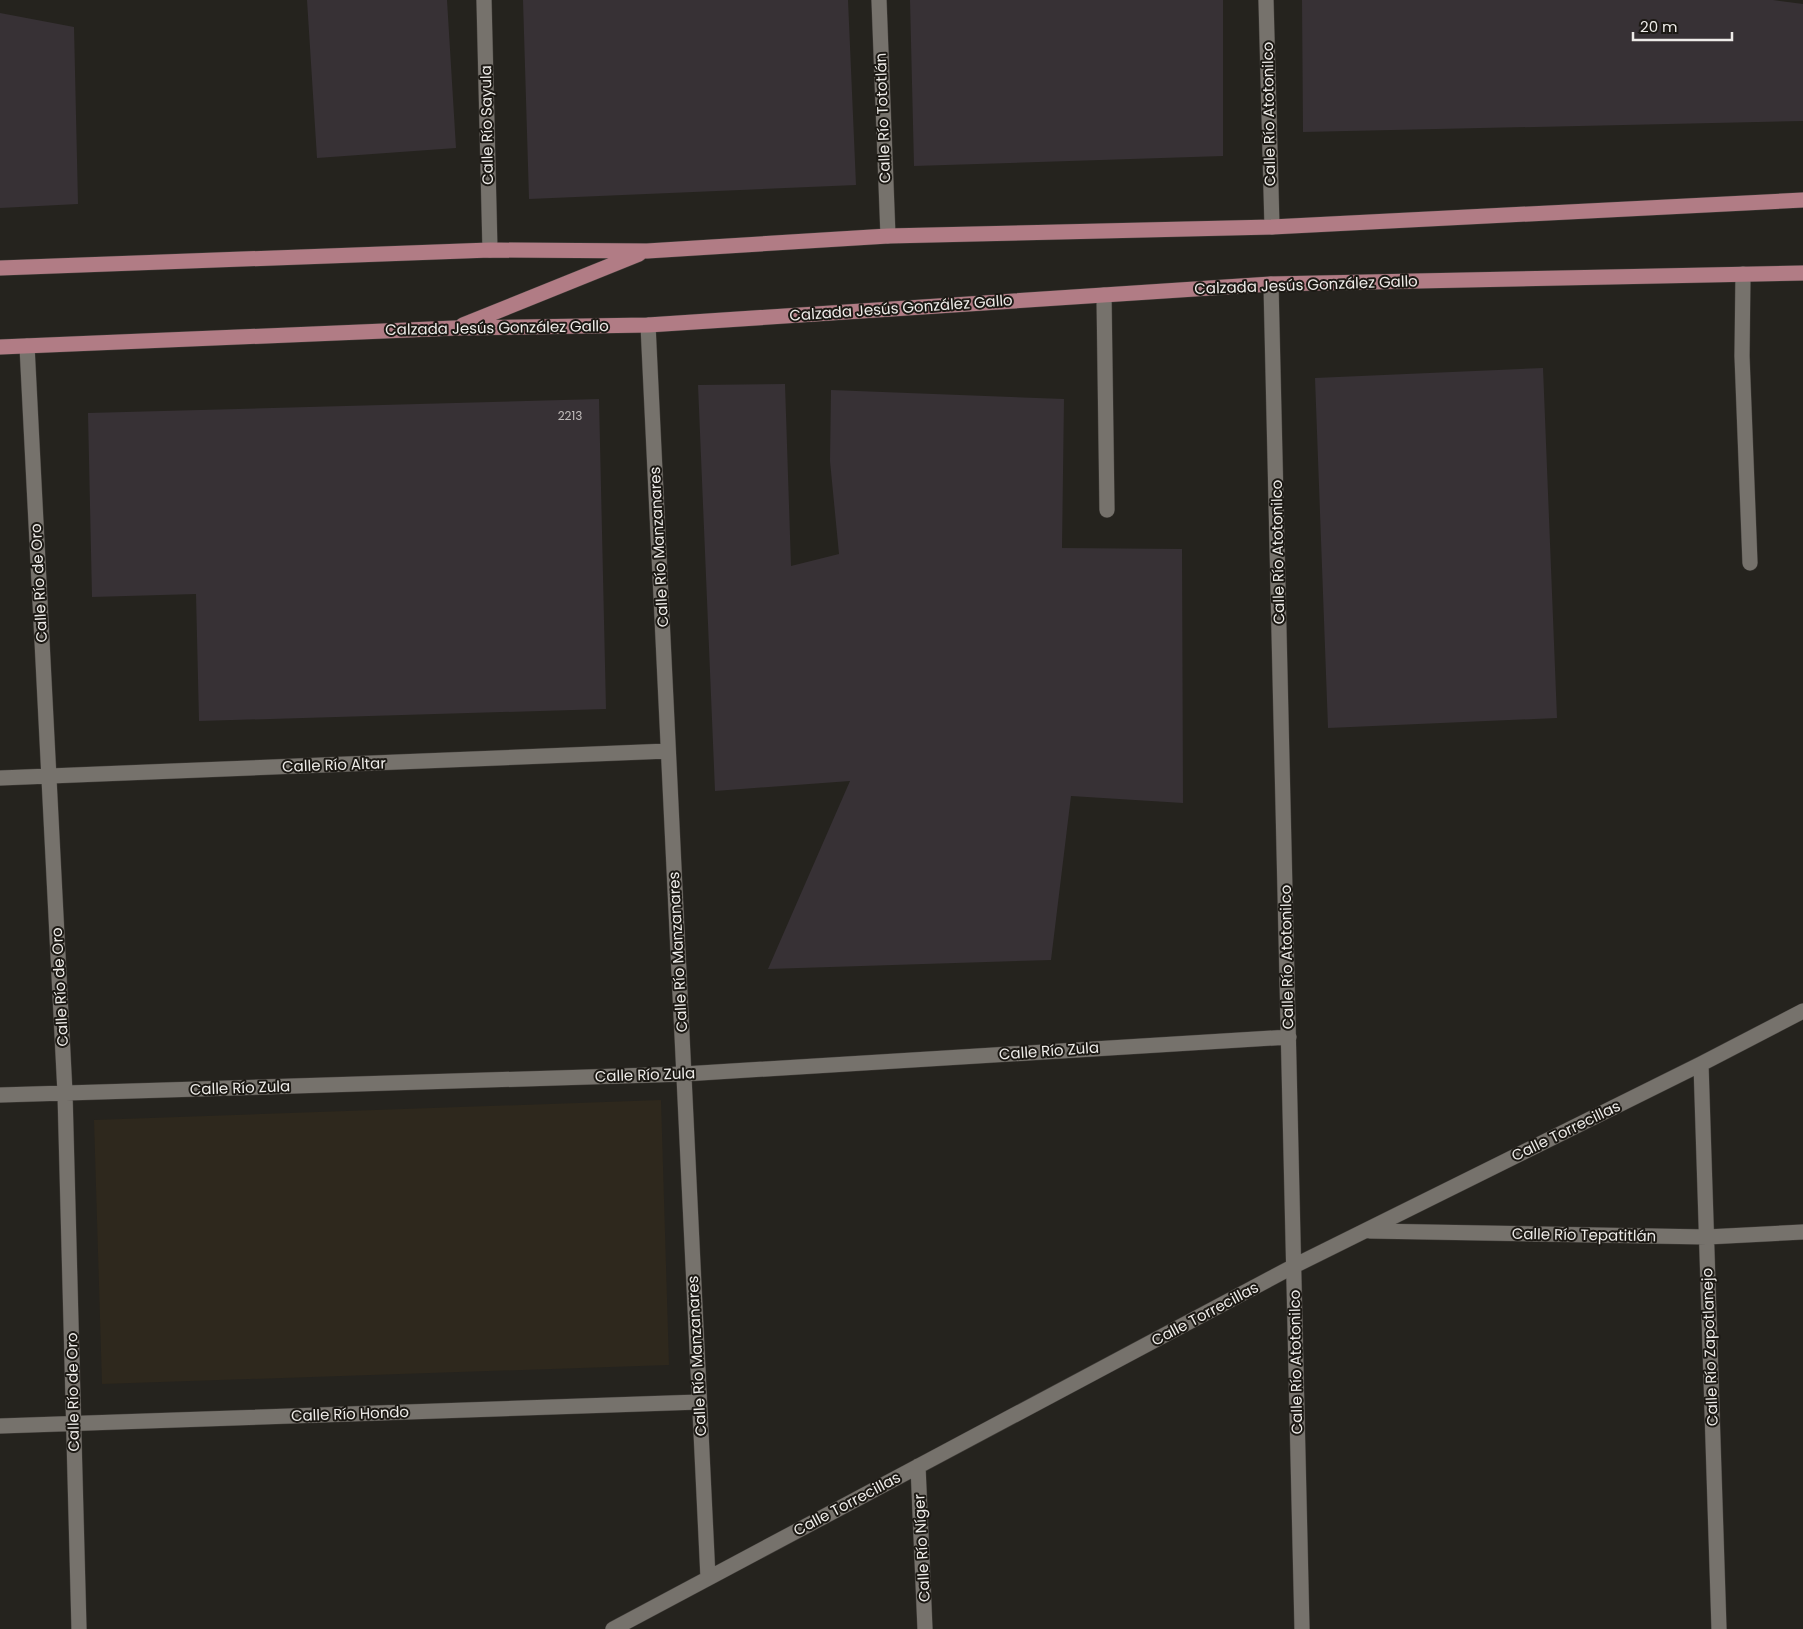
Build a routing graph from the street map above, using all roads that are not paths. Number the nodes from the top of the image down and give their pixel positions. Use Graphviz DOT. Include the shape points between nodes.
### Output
graph roads {
  1 [pos="484,0"];
  2 [pos="878,0"];
  3 [pos="1266,0"];
  4 [pos="1803,200"];
  5 [pos="1272,227"];
  6 [pos="888,236"];
  7 [pos="490,250"];
  8 [pos="647,250"];
  9 [pos="0,268"];
  10 [pos="1803,272"];
  11 [pos="1743,274"];
  12 [pos="1271,284"];
  13 [pos="1104,295"];
  14 [pos="648,325"];
  15 [pos="455,328"];
  16 [pos="27,346"];
  17 [pos="0,347"];
  18 [pos="1107,510"];
  19 [pos="1750,563"];
  20 [pos="668,751"];
  21 [pos="49,776"];
  22 [pos="0,778"];
  23 [pos="1803,1011"];
  24 [pos="1289,1037"];
  25 [pos="1701,1064"];
  26 [pos="684,1074"];
  27 [pos="65,1093"];
  28 [pos="0,1095"];
  29 [pos="1366,1231"];
  30 [pos="1803,1232"];
  31 [pos="1707,1237"];
  32 [pos="1294,1266"];
  33 [pos="699,1402"];
  34 [pos="74,1423"];
  35 [pos="0,1426"];
  36 [pos="918,1466"];
  37 [pos="708,1578"];
  38 [pos="79,1629"];
  39 [pos="613,1629"];
  40 [pos="925,1629"];
  41 [pos="1302,1629"];
  42 [pos="1719,1629"];
  1 -- 7 [label="street, Calle Río Sayula"];
  2 -- 6 [label="street, Calle Río Tototlán"];
  3 -- 5 [label="street, Calle Río Atotonilco"];
  4 -- 5 [label="main road"];
  5 -- 6 [label="main road"];
  6 -- 8 [label="main road"];
  7 -- 8 [label="main road"];
  7 -- 9 [label="main road"];
  8 -- 15 [label="main road"];
  10 -- 11 [label="main road, Calzada Jesús González Gallo"];
  11 -- 12 [label="main road, Calzada Jesús González Gallo"];
  11 -- 19 [label="street" via="1742,356"];
  12 -- 13 [label="main road, Calzada Jesús González Gallo"];
  12 -- 24 [label="street, Calle Río Atotonilco"];
  13 -- 14 [label="main road, Calzada Jesús González Gallo"];
  13 -- 18 [label="street"];
  14 -- 15 [label="main road, Calzada Jesús González Gallo"];
  14 -- 20 [label="street, Calle Río Manzanares"];
  15 -- 16 [label="main road, Calzada Jesús González Gallo"];
  16 -- 17 [label="main road, Calzada Jesús González Gallo"];
  16 -- 21 [label="street, Calle Río de Oro"];
  20 -- 21 [label="street, Calle Río Altar"];
  20 -- 26 [label="street, Calle Río Manzanares"];
  21 -- 22 [label="street, Calle Río Altar"];
  21 -- 27 [label="street, Calle Río de Oro"];
  23 -- 25 [label="street, Calle Torrecillas"];
  24 -- 26 [label="street, Calle Río Zula"];
  24 -- 32 [label="street, Calle Río Atotonilco"];
  25 -- 29 [label="street, Calle Torrecillas"];
  25 -- 31 [label="street, Calle Río Zapotlanejo"];
  26 -- 27 [label="street, Calle Río Zula"];
  26 -- 33 [label="street, Calle Río Manzanares"];
  27 -- 28 [label="street, Calle Río Zula"];
  27 -- 34 [label="street, Calle Río de Oro"];
  29 -- 31 [label="street, Calle Río Tepatitlán"];
  29 -- 32 [label="street, Calle Torrecillas"];
  30 -- 31 [label="street, Calle Río Tepatitlán"];
  31 -- 42 [label="street, Calle Río Zapotlanejo"];
  32 -- 36 [label="street, Calle Torrecillas"];
  32 -- 41 [label="street, Calle Río Atotonilco"];
  33 -- 34 [label="street, Calle Río Hondo"];
  33 -- 37 [label="street, Calle Río Manzanares"];
  34 -- 35 [label="street, Calle Río Hondo"];
  34 -- 38 [label="street, Calle Río de Oro"];
  36 -- 37 [label="street, Calle Torrecillas"];
  36 -- 40 [label="street, Calle Río Níger"];
  37 -- 39 [label="street, Calle Torrecillas"];
}
